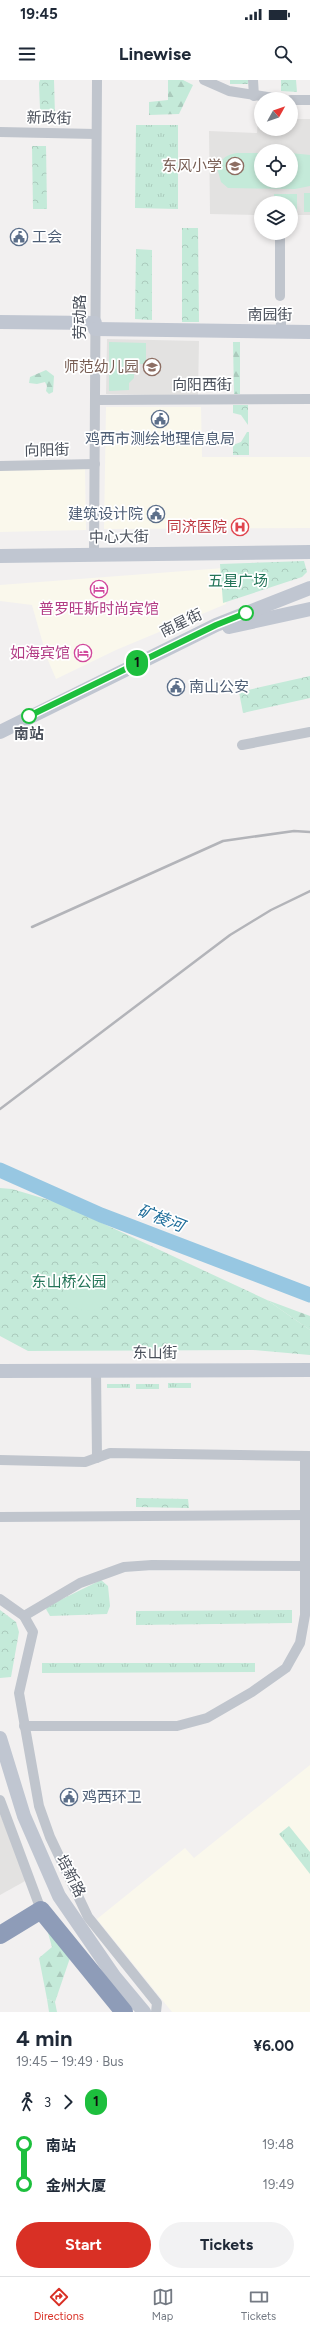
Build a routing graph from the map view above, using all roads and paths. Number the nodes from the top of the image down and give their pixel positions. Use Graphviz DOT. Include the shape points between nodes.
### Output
graph roads {
  1 [pos="97,80"];
  2 [pos="204,80"];
  3 [pos="253,80"];
  4 [pos="254,96"];
  5 [pos="298,100"];
  6 [pos="310,100"];
  7 [pos="0,132"];
  8 [pos="96,134"];
  9 [pos="280,240"];
  10 [pos="280,296"];
  11 [pos="0,322"];
  12 [pos="95,326"];
  13 [pos="310,332"];
  14 [pos="310,399"];
  15 [pos="95,400"];
  16 [pos="94,464"];
  17 [pos="0,466"];
  18 [pos="310,552"];
  19 [pos="94,555"];
  20 [pos="0,556"];
  21 [pos="310,588"];
  22 [pos="310,609"];
  23 [pos="198,634"];
  24 [pos="2,727"];
  25 [pos="310,732"];
  26 [pos="242,746"];
  27 [pos="0,1370"];
  28 [pos="96,1370"];
  29 [pos="310,1370"];
  30 [pos="308,1456"];
  31 [pos="97,1458"];
  32 [pos="0,1460"];
  33 [pos="307,1515"];
  34 [pos="0,1517"];
  35 [pos="308,1566"];
  36 [pos="0,1599"];
  37 [pos="24,1616"];
  38 [pos="24,1726"];
  39 [pos="0,1738"];
  40 [pos="0,1800"];
  41 [pos="42,1910"];
  42 [pos="0,1935"];
  43 [pos="124,2012"];
  44 [pos="144,2012"];
  45 [pos="156,2012"];
  1 -- 8 [label="street, 劳动路"];
  2 -- 4 [label="street" via="229,91"];
  3 -- 4 [label="street"];
  5 -- 6 [label="street"];
  7 -- 8 [label="street, 新政街"];
  8 -- 12 [label="street, 劳动路"];
  9 -- 10 [label="street"];
  11 -- 12 [label="street, 南园街"];
  12 -- 13 [label="street, 南园街" via="230,332 281,325"];
  12 -- 15 [label="street, 劳动路"];
  14 -- 15 [label="street, 向阳西街"];
  15 -- 16 [label="street, 劳动路"];
  16 -- 17 [label="street, 向阳街"];
  16 -- 19 [label="street, 劳动路"];
  18 -- 19 [label="street, 中心大街"];
  19 -- 20 [label="street, 中心大街"];
  21 -- 23 [label="street, 南星街"];
  22 -- 23 [label="street"];
  23 -- 24 [label="street, 南星街"];
  25 -- 26 [label="street"];
  27 -- 28 [label="street, 东山街"];
  28 -- 29 [label="street, 东山街"];
  28 -- 31 [label="street"];
  30 -- 31 [label="street" via="110,1453"];
  30 -- 33 [label="street"];
  31 -- 32 [label="street" via="85,1462"];
  33 -- 34 [label="street"];
  33 -- 35 [label="street"];
  35 -- 37 [label="street" via="124,1567 80,1583"];
  35 -- 38 [label="street" via="305,1615 300,1643 286,1668 252,1692 207,1718 169,1727"];
  36 -- 37 [label="street"];
  37 -- 38 [label="street" via="33,1632 19,1693"];
  38 -- 45 [label="street" via="39,1806 50,1838 88,1917 157,2003"];
  39 -- 44 [label="street, 培新路" via="24,1816 59,1896 114,1976"];
  40 -- 41 [label="street"];
  41 -- 42 [label="highway"];
  41 -- 43 [label="highway"];
}
